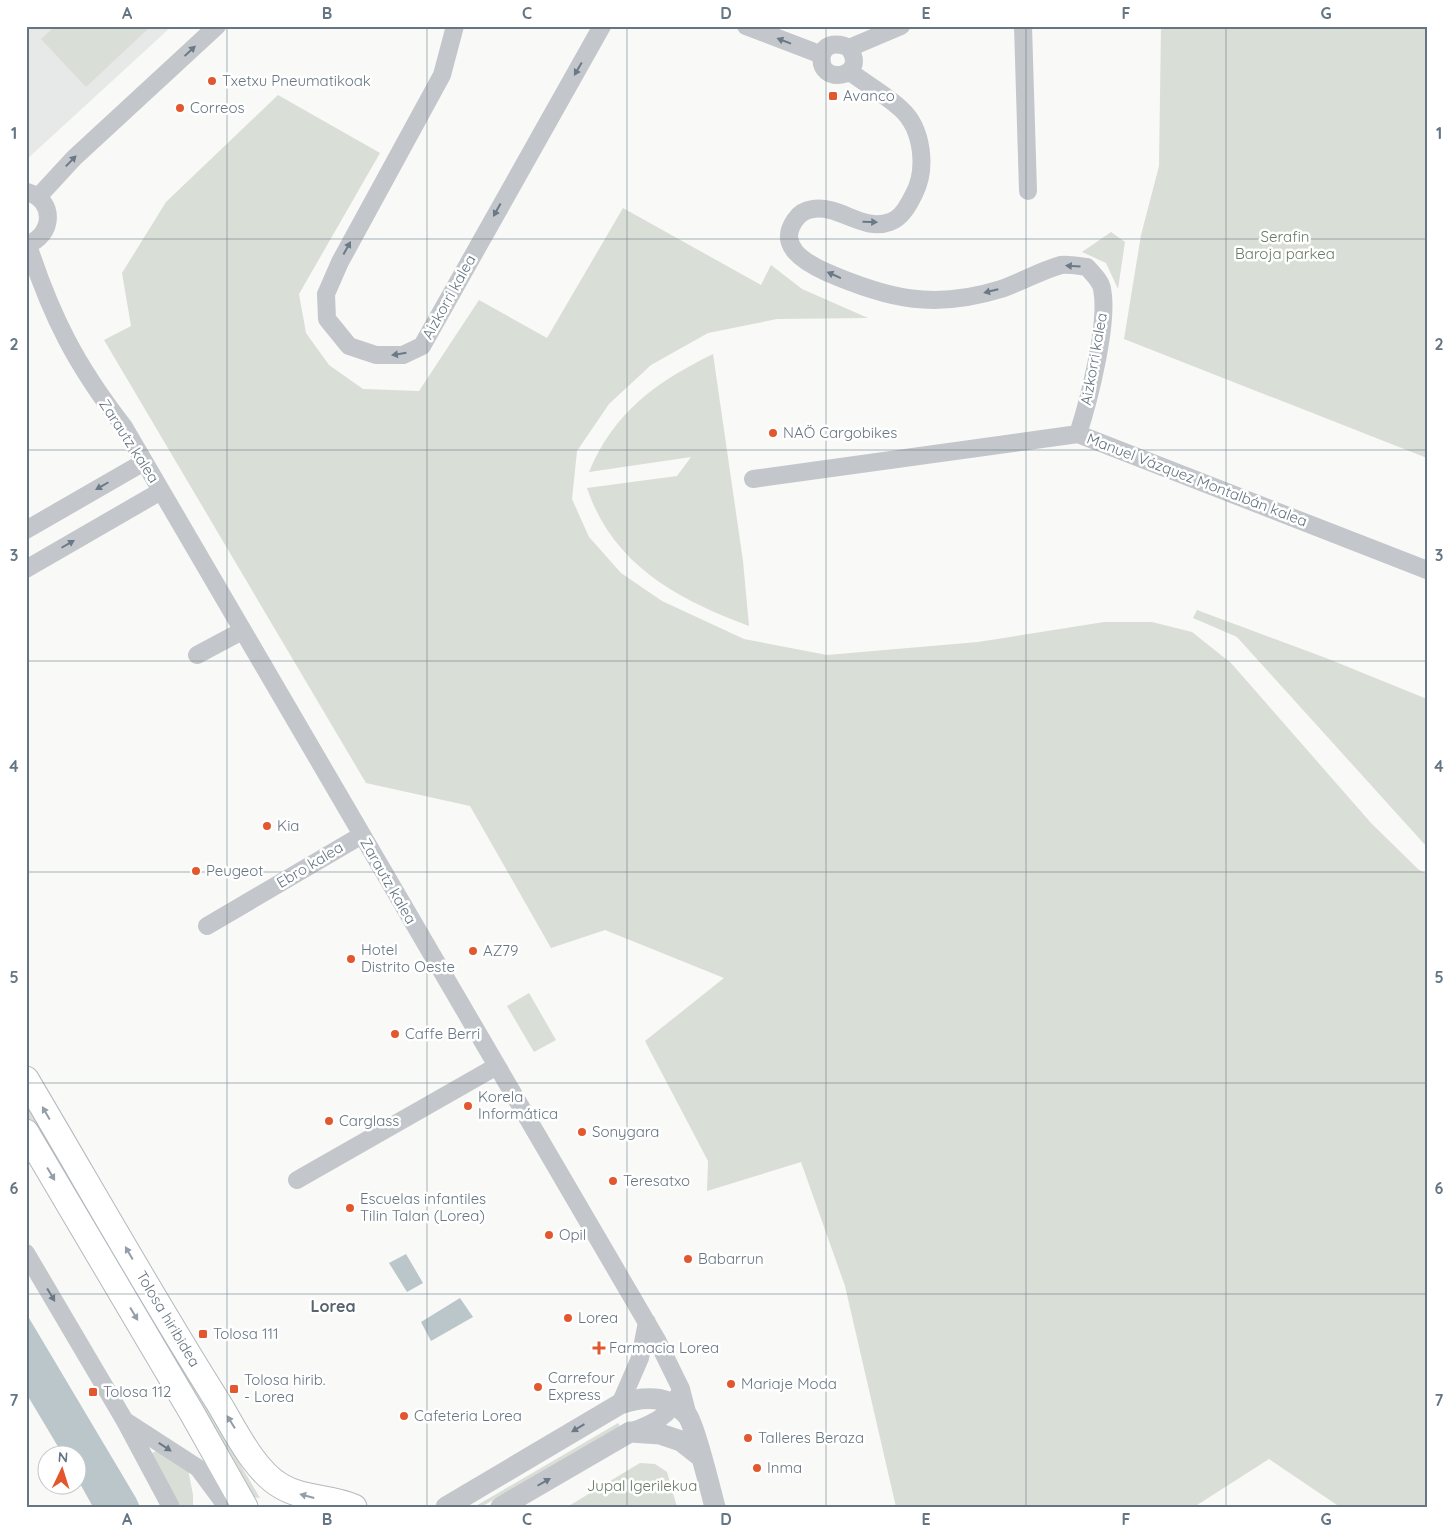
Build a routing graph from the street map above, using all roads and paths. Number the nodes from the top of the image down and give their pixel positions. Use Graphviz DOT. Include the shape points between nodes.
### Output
graph roads {
  1 [pos="217,26"];
  2 [pos="455,26"];
  3 [pos="602,26"];
  4 [pos="746,26"];
  5 [pos="901,26"];
  6 [pos="1023,26"];
  7 [pos="849,48"];
  8 [pos="822,55"];
  9 [pos="849,71"];
  10 [pos="1028,191"];
  11 [pos="32,195"];
  12 [pos="27,245"];
  13 [pos="1078,434"];
  14 [pos="144,462"];
  15 [pos="752,480"];
  16 [pos="161,491"];
  17 [pos="26,530"];
  18 [pos="26,569"];
  19 [pos="1427,570"];
  20 [pos="242,631"];
  21 [pos="197,655"];
  22 [pos="362,835"];
  23 [pos="207,926"];
  24 [pos="497,1066"];
  25 [pos="26,1079"];
  26 [pos="26,1132"];
  27 [pos="297,1180"];
  28 [pos="26,1253"];
  29 [pos="647,1322"];
  30 [pos="681,1403"];
  31 [pos="620,1404"];
  32 [pos="125,1420"];
  33 [pos="630,1432"];
  34 [pos="700,1456"];
  35 [pos="171,1507"];
  36 [pos="227,1507"];
  37 [pos="244,1507"];
  38 [pos="354,1507"];
  39 [pos="446,1507"];
  40 [pos="502,1507"];
  41 [pos="715,1507"];
  11 -- 1 [label="street, one-way"];
  3 -- 2 [label="street, Aizkorri kalea, one-way" via="422,346 403,355 376,355 349,346 328,319 326,294 340,262 442,75"];
  8 -- 4 [label="street, one-way"];
  5 -- 7 [label="street"];
  6 -- 10 [label="street"];
  7 -- 8 [label="street" via="841,44 832,45"];
  7 -- 9 [label="street" via="854,64"];
  8 -- 9 [label="street" via="823,67 830,75 840,76"];
  13 -- 9 [label="street, Aizkorri kalea, one-way" via="1104,316 1102,287 1087,267 1062,265 1001,289 953,301 906,299 860,287 819,269 801,259 790,244 789,229 799,214 814,209 837,212 865,223 891,222 906,209 918,187 922,168 920,145 913,125 902,110"];
  11 -- 12 [label="street" via="48,214 48,224 37,240"];
  12 -- 14 [label="street, Zarautz kalea" via="44,295 67,344"];
  13 -- 15 [label="street, Manuel Vázquez Montalbán kalea"];
  13 -- 19 [label="street, Manuel Vázquez Montalbán kalea"];
  14 -- 16 [label="street, Zarautz kalea"];
  14 -- 17 [label="street, one-way"];
  18 -- 16 [label="street, one-way"];
  16 -- 20 [label="street, Zarautz kalea"];
  20 -- 21 [label="street"];
  20 -- 22 [label="street, Zarautz kalea"];
  22 -- 23 [label="street, Ebro kalea"];
  22 -- 24 [label="street, Zarautz kalea"];
  24 -- 27 [label="street"];
  24 -- 29 [label="street, Zarautz kalea"];
  38 -- 25 [label="main road, Tolosa hiribidea, one-way" via="306,1496 280,1486 257,1464 195,1367"];
  26 -- 37 [label="main road, Tolosa hiribidea, one-way"];
  28 -- 32 [label="street, one-way"];
  29 -- 30 [label="street, Zarautz kalea"];
  29 -- 31 [label="street" via="640,1358"];
  30 -- 31 [label="street" via="638,1398"];
  30 -- 33 [label="street" via="654,1423"];
  30 -- 34 [label="street, Zarautz kalea"];
  31 -- 39 [label="street, one-way"];
  32 -- 35 [label="street"];
  32 -- 36 [label="street, one-way" via="198,1468"];
  33 -- 34 [label="street" via="660,1434 681,1442"];
  40 -- 33 [label="street, one-way"];
  34 -- 41 [label="street, Zarautz kalea"];
}
